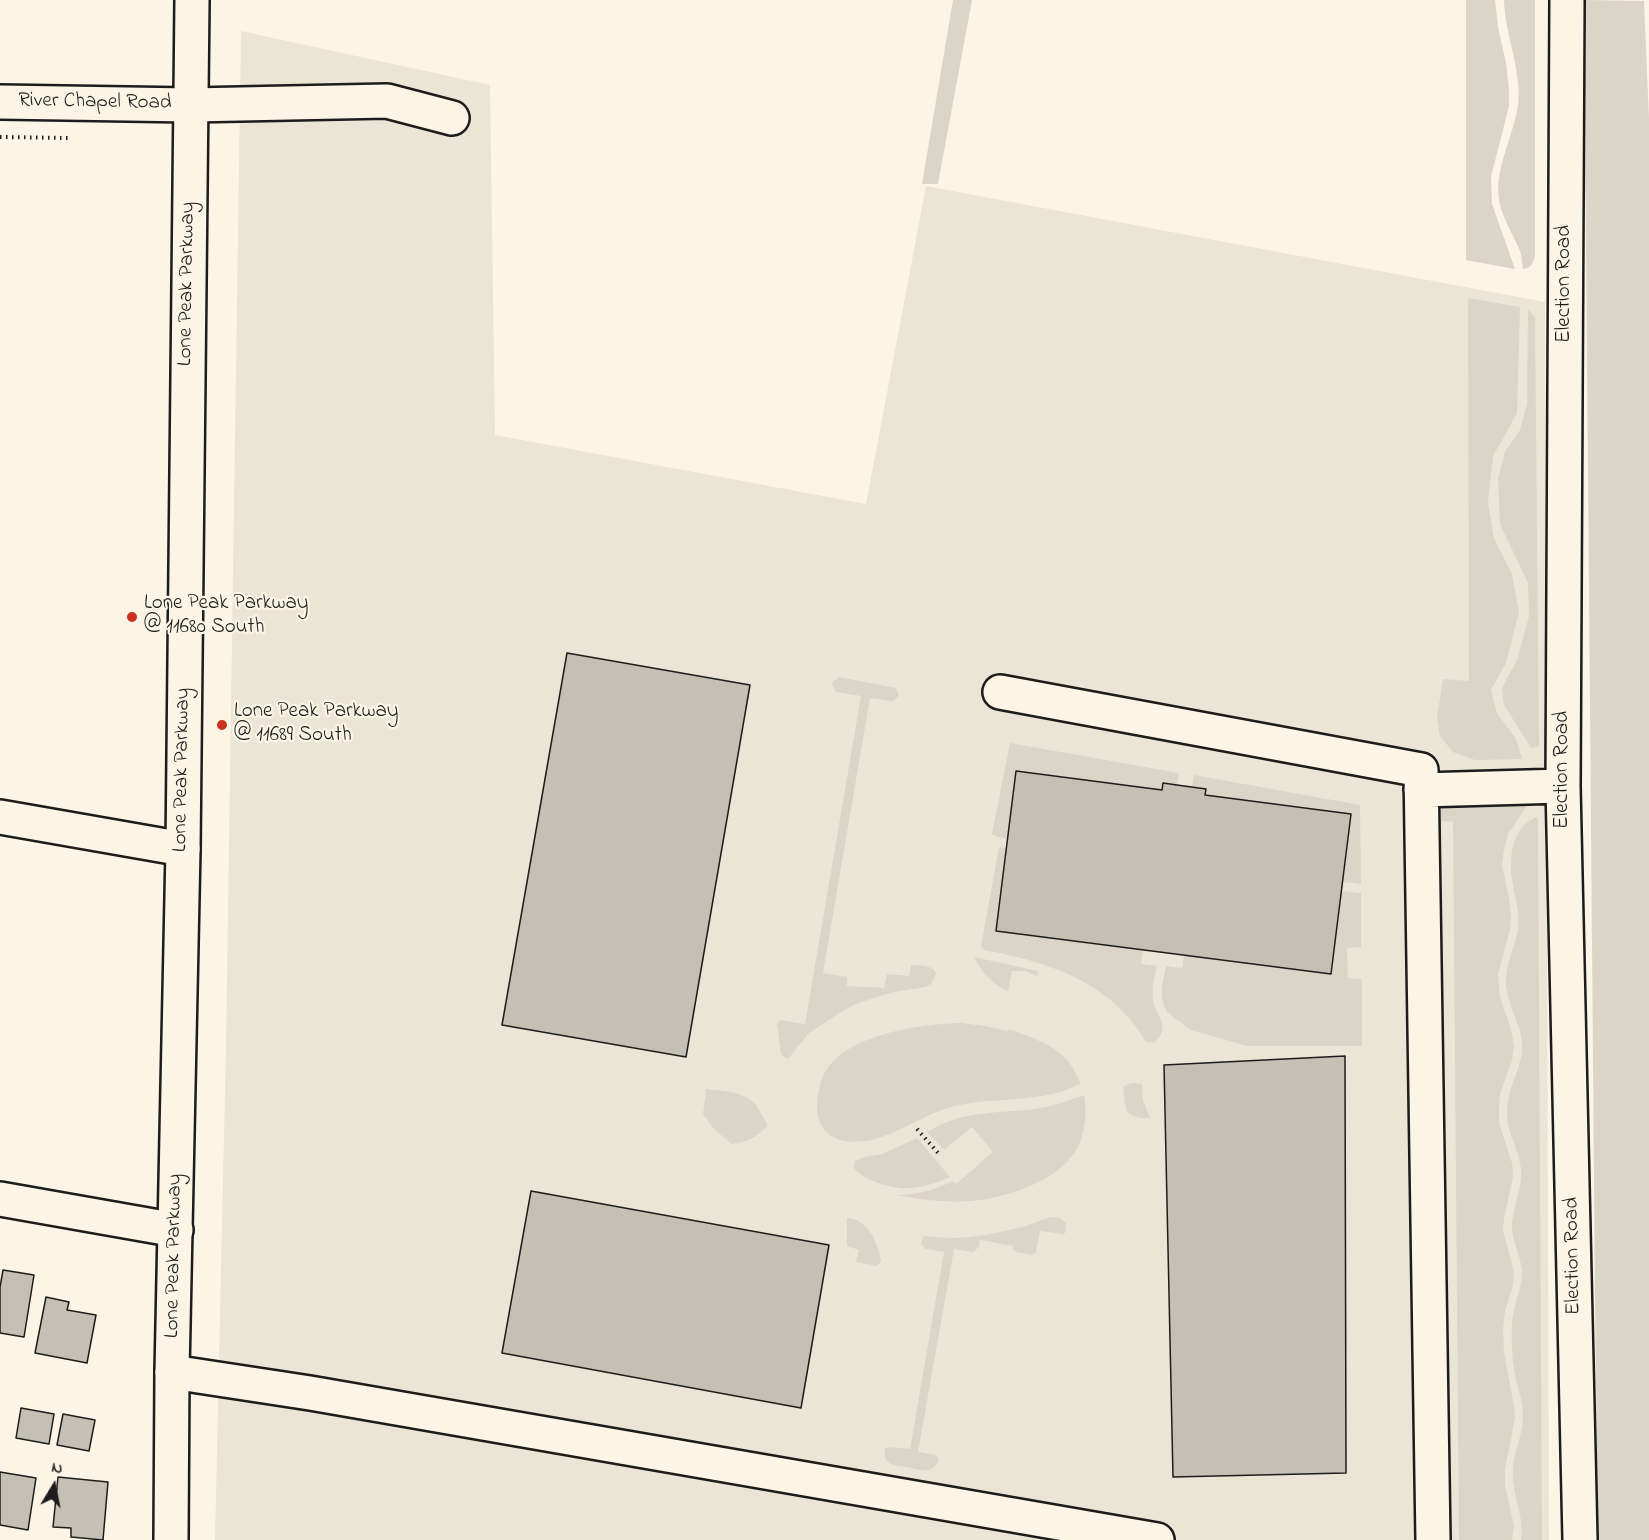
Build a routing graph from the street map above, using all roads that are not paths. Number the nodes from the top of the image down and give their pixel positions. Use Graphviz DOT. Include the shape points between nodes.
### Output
graph roads {
  1 [pos="192,0"];
  2 [pos="1567,0"];
  3 [pos="0,102"];
  4 [pos="191,105"];
  5 [pos="452,118"];
  6 [pos="1000,692"];
  7 [pos="1563,786"];
  8 [pos="1421,790"];
  9 [pos="0,817"];
  10 [pos="183,849"];
  11 [pos="0,1199"];
  12 [pos="176,1230"];
  13 [pos="172,1372"];
  14 [pos="171,1540"];
  15 [pos="1157,1540"];
  16 [pos="1433,1540"];
  17 [pos="1580,1540"];
  1 -- 4 [label="street, Lone Peak Parkway"];
  2 -- 7 [label="street, Election Road"];
  3 -- 4 [label="street, River Chapel Road"];
  4 -- 5 [label="street, River Chapel Road" via="387,101"];
  4 -- 10 [label="street, Lone Peak Parkway"];
  6 -- 8 [label="street" via="1421,770"];
  7 -- 8 [label="street"];
  7 -- 17 [label="street, Election Road"];
  8 -- 16 [label="street"];
  9 -- 10 [label="street"];
  10 -- 12 [label="street, Lone Peak Parkway"];
  11 -- 12 [label="street"];
  12 -- 13 [label="street, Lone Peak Parkway"];
  13 -- 14 [label="street, Lone Peak Parkway"];
  13 -- 15 [label="street"];
}
